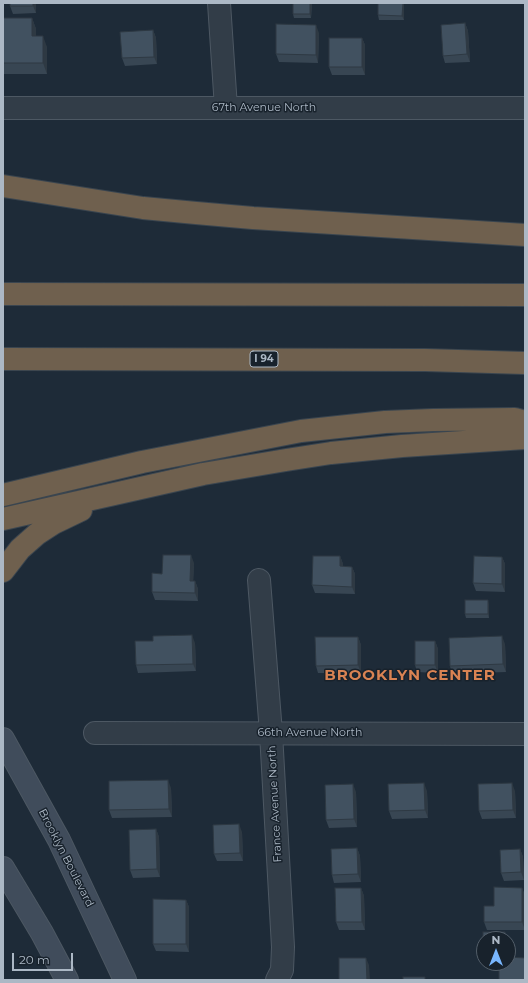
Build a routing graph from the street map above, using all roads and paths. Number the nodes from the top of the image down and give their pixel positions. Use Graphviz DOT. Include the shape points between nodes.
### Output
graph roads {
  1 [pos="219,3"];
  2 [pos="3,108"];
  3 [pos="226,108"];
  4 [pos="525,108"];
  5 [pos="3,186"];
  6 [pos="525,234"];
  7 [pos="3,294"];
  8 [pos="525,295"];
  9 [pos="3,359"];
  10 [pos="525,363"];
  11 [pos="525,422"];
  12 [pos="525,438"];
  13 [pos="3,495"];
  14 [pos="111,495"];
  15 [pos="3,519"];
  16 [pos="3,571"];
  17 [pos="259,580"];
  18 [pos="95,733"];
  19 [pos="271,733"];
  20 [pos="525,734"];
  21 [pos="3,739"];
  22 [pos="3,868"];
  23 [pos="67,980"];
  24 [pos="125,980"];
  25 [pos="277,980"];
  1 -- 3 [label="street"];
  2 -- 3 [label="street, 67th Avenue North"];
  3 -- 4 [label="street, 67th Avenue North"];
  5 -- 6 [label="highway" via="143,208 203,214"];
  7 -- 8 [label="highway"];
  9 -- 10 [label="highway, I 94" via="425,360"];
  11 -- 13 [label="highway" via="515,419 433,420 301,431 142,462"];
  12 -- 14 [label="highway" via="331,453 203,474"];
  14 -- 15 [label="highway"];
  14 -- 16 [label="highway" via="37,534 20,549"];
  17 -- 19 [label="street, France Avenue North"];
  18 -- 19 [label="street, 66th Avenue North"];
  19 -- 20 [label="street, 66th Avenue North"];
  19 -- 25 [label="street, France Avenue North" via="283,947 282,970"];
  21 -- 24 [label="main road, Brooklyn Boulevard" via="59,840"];
  22 -- 23 [label="main road"];
}
